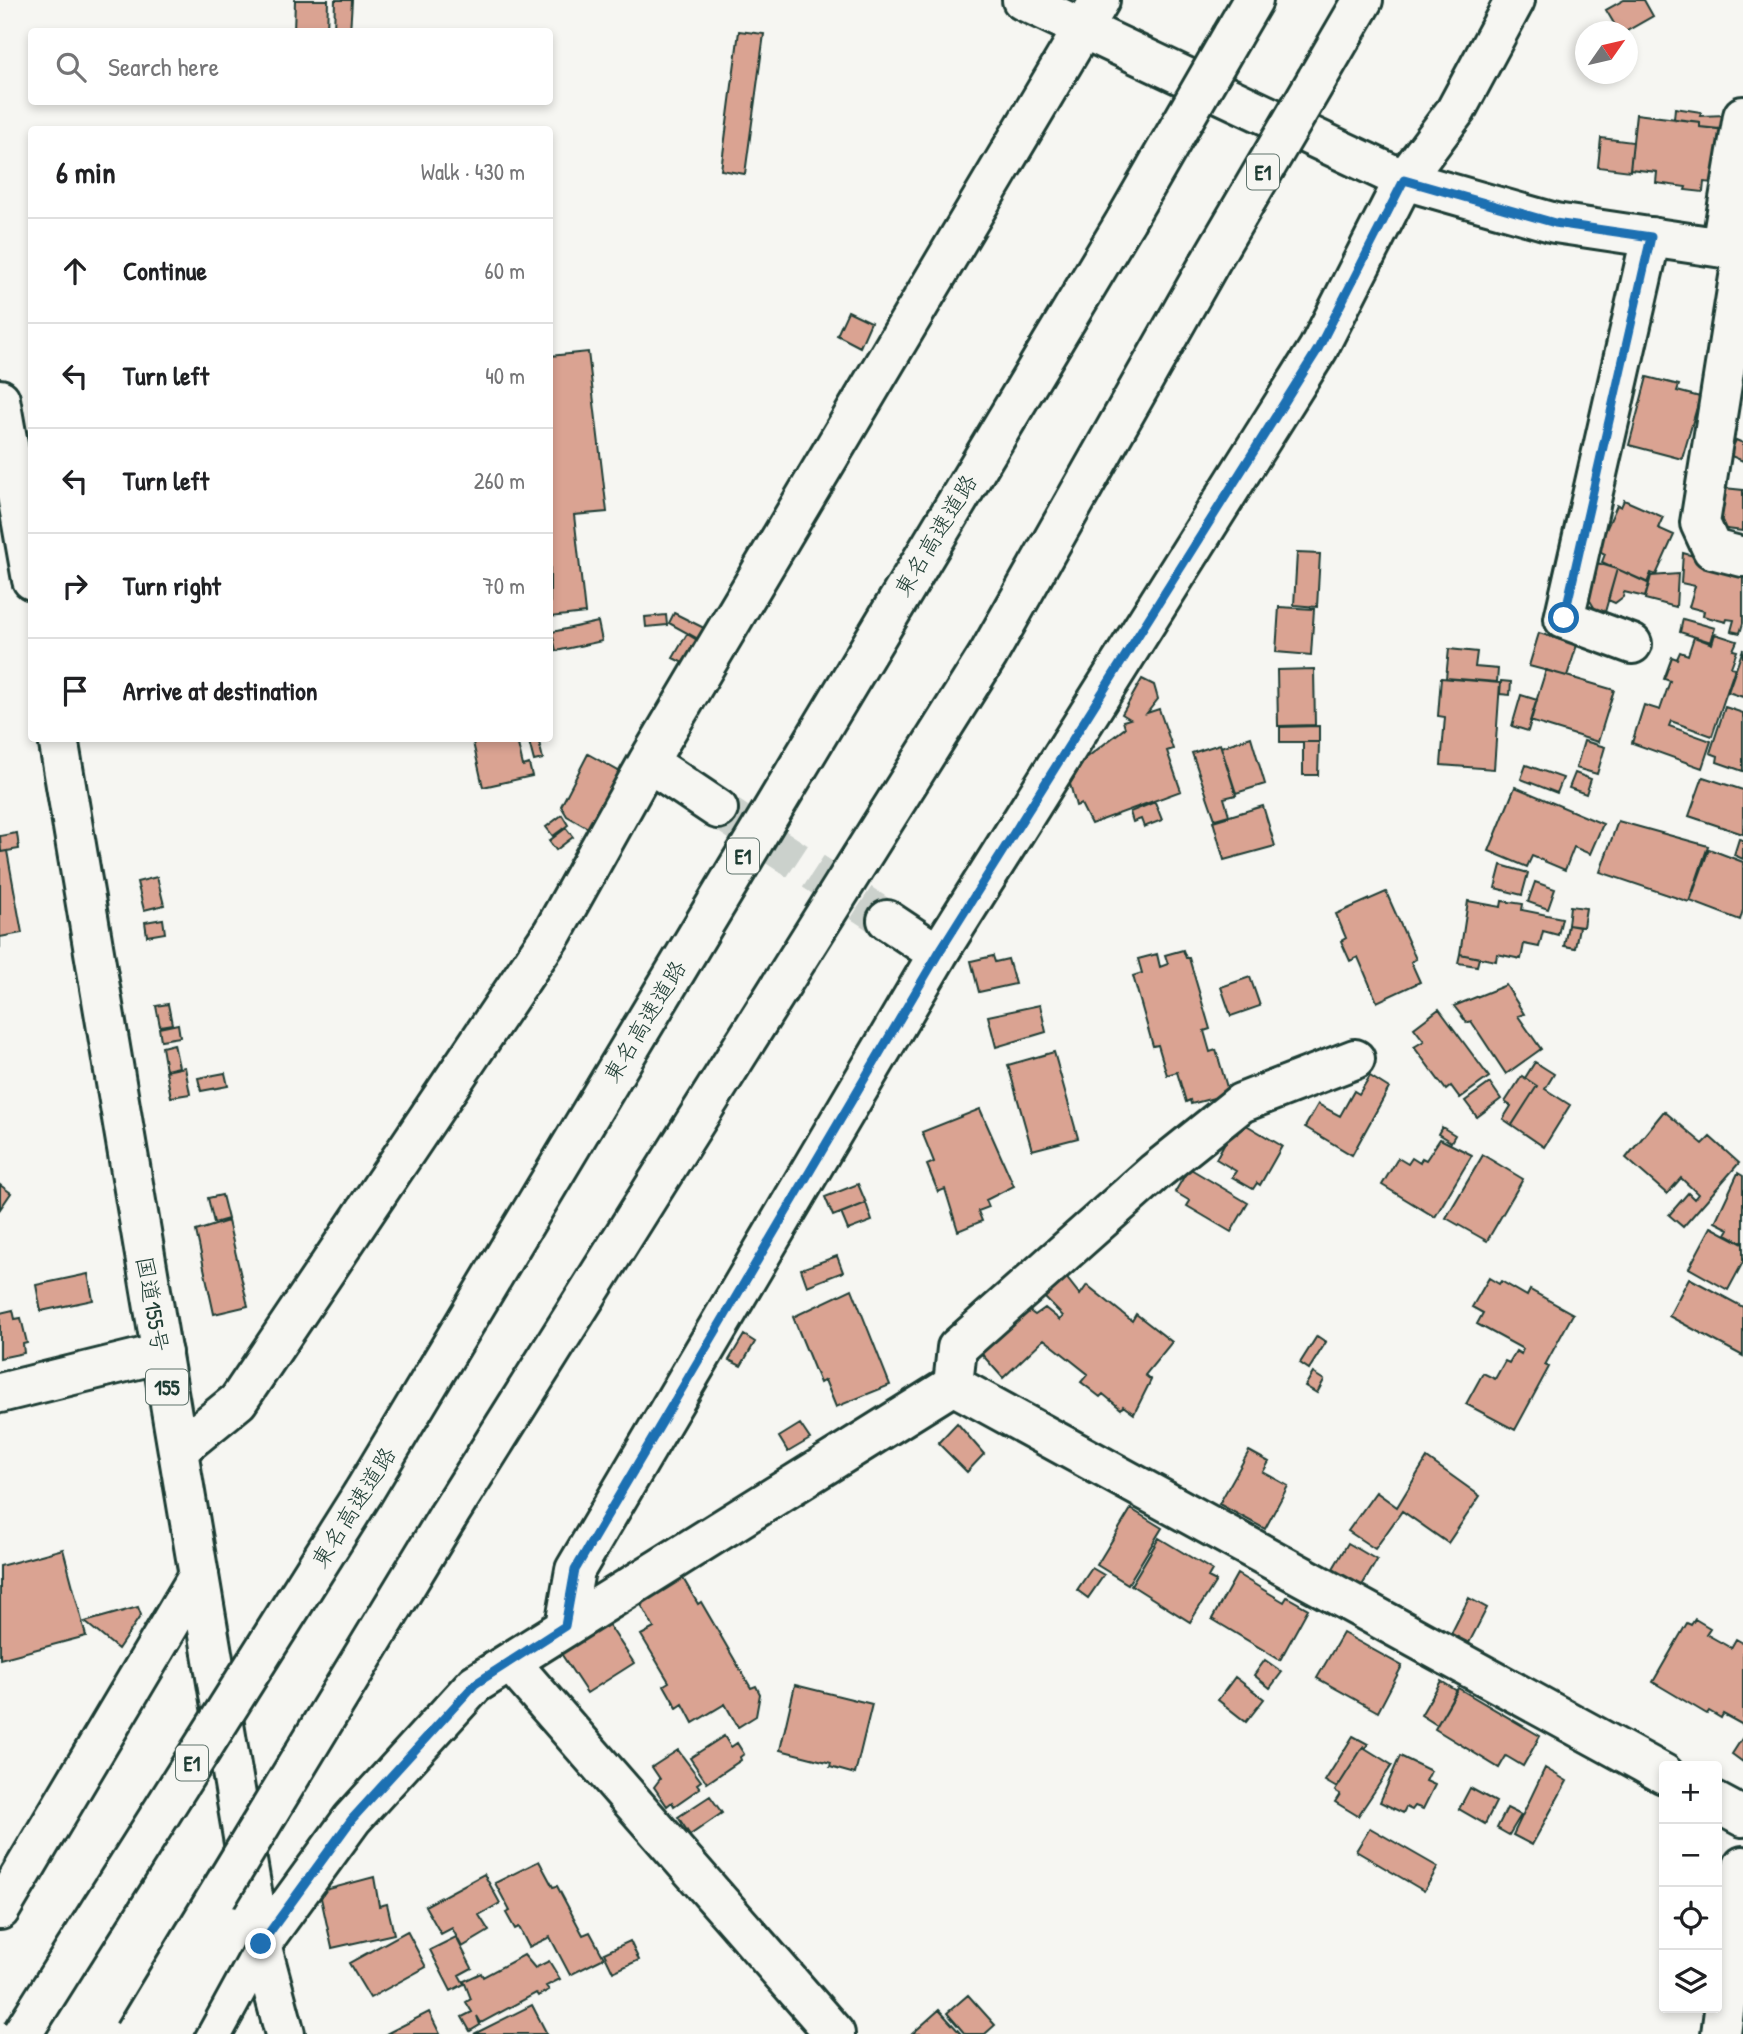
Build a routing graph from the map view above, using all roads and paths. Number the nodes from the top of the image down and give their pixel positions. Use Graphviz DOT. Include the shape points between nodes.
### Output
graph roads {
  1 [pos="1023,0"];
  2 [pos="1253,0"];
  3 [pos="1363,0"];
  4 [pos="1515,0"];
  5 [pos="1091,15"];
  6 [pos="1743,116"];
  7 [pos="1404,180"];
  8 [pos="1651,237"];
  9 [pos="1736,250"];
  10 [pos="0,399"];
  11 [pos="7,487"];
  12 [pos="1743,557"];
  13 [pos="28,565"];
  14 [pos="1632,644"];
  15 [pos="59,742"];
  16 [pos="648,762"];
  17 [pos="718,809"];
  18 [pos="887,920"];
  19 [pos="938,954"];
  20 [pos="1354,1059"];
  21 [pos="162,1353"];
  22 [pos="953,1385"];
  23 [pos="0,1393"];
  24 [pos="178,1450"];
  25 [pos="448,1516"];
  26 [pos="199,1575"];
  27 [pos="565,1626"];
  28 [pos="510,1662"];
  29 [pos="1659,1771"];
  30 [pos="1743,1866"];
  31 [pos="0,1910"];
  32 [pos="261,1944"];
  33 [pos="22,2034"];
  34 [pos="134,2034"];
  35 [pos="171,2034"];
  36 [pos="212,2034"];
  37 [pos="285,2034"];
  38 [pos="835,2034"];
  39 [pos="1721,2034"];
  1 -- 5 [label="main road"];
  2 -- 33 [label="main road, 東名高速道路 / E1, bridge" via="1126,220 363,1493"];
  3 -- 25 [label="main road, E1, bridge" via="988,655"];
  4 -- 7 [label="main road" via="1456,110"];
  5 -- 7 [label="main road"];
  5 -- 16 [label="main road"];
  6 -- 9 [label="main road"];
  7 -- 8 [label="main road" via="1555,223"];
  7 -- 19 [label="main road" via="1318,349"];
  8 -- 9 [label="main road"];
  8 -- 14 [label="main road" via="1564,618"];
  9 -- 12 [label="main road" via="1700,523 1712,549"];
  10 -- 11 [label="main road"];
  11 -- 13 [label="main road"];
  15 -- 21 [label="main road, 国道155号 / 155"];
  16 -- 17 [label="main road"];
  16 -- 24 [label="main road" via="553,932 238,1401"];
  18 -- 19 [label="main road"];
  19 -- 27 [label="main road" via="575,1570"];
  20 -- 22 [label="main road" via="1241,1103 1155,1172 957,1348"];
  21 -- 23 [label="main road"];
  21 -- 24 [label="main road, 国道155号 / 155"];
  22 -- 27 [label="main road"];
  22 -- 29 [label="main road"];
  24 -- 26 [label="main road, 国道155号 / 155"];
  25 -- 34 [label="main road, E1, bridge"];
  25 -- 35 [label="main road, bridge"];
  26 -- 31 [label="main road"];
  26 -- 32 [label="main road, 国道155号 / 155"];
  27 -- 28 [label="main road"];
  28 -- 32 [label="main road" via="475,1684 352,1819"];
  28 -- 38 [label="main road"];
  30 -- 39 [label="main road"];
  32 -- 36 [label="main road"];
  32 -- 37 [label="main road, 国道155号 / 155"];
}
